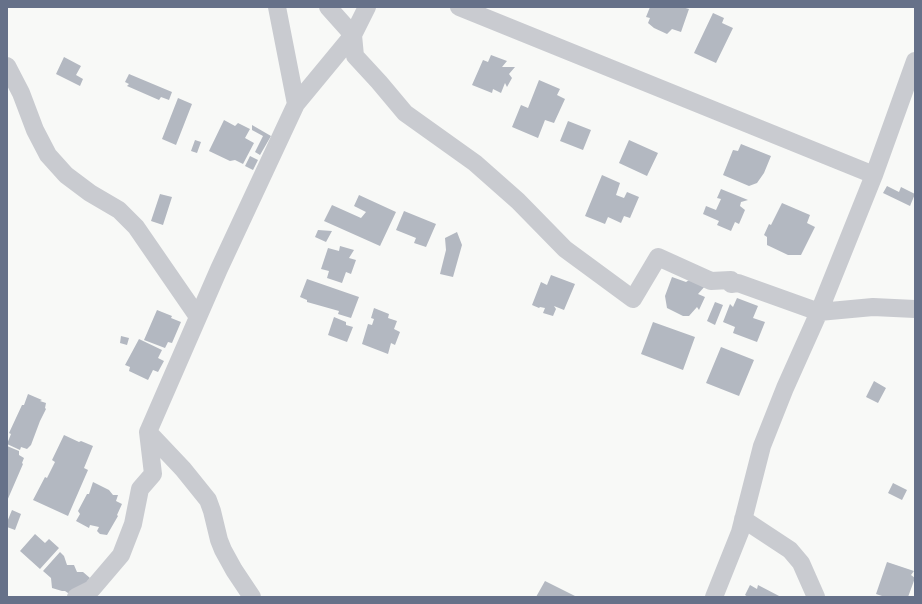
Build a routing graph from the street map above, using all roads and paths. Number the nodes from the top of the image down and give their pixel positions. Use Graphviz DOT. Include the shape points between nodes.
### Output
graph roads {
  1 [pos="277,7"];
  2 [pos="328,7"];
  3 [pos="367,7"];
  4 [pos="459,7"];
  5 [pos="353,35"];
  6 [pos="915,61"];
  7 [pos="7,66"];
  8 [pos="296,104"];
  9 [pos="874,175"];
  10 [pos="915,309"];
  11 [pos="819,312"];
  12 [pos="198,316"];
  13 [pos="148,432"];
  14 [pos="743,519"];
  15 [pos="76,597"];
  16 [pos="252,597"];
  17 [pos="714,597"];
  18 [pos="816,597"];
  1 -- 8 [label="street"];
  2 -- 5 [label="street"];
  3 -- 5 [label="street"];
  4 -- 9 [label="street"];
  5 -- 8 [label="street"];
  5 -- 11 [label="street" via="356,56 405,113 475,163 518,201 565,249 633,299 658,257 711,281 731,280 731,284 738,283"];
  6 -- 9 [label="street"];
  7 -- 12 [label="street" via="48,155 66,175 119,210 136,227"];
  8 -- 12 [label="street"];
  9 -- 11 [label="street"];
  10 -- 11 [label="street" via="873,307"];
  11 -- 14 [label="street" via="762,446"];
  12 -- 13 [label="street"];
  13 -- 15 [label="street" via="153,474 140,489 133,524 121,555 92,589"];
  13 -- 16 [label="street" via="183,468 208,500 221,545"];
  14 -- 17 [label="street"];
  14 -- 18 [label="street" via="790,550 801,563"];
}
